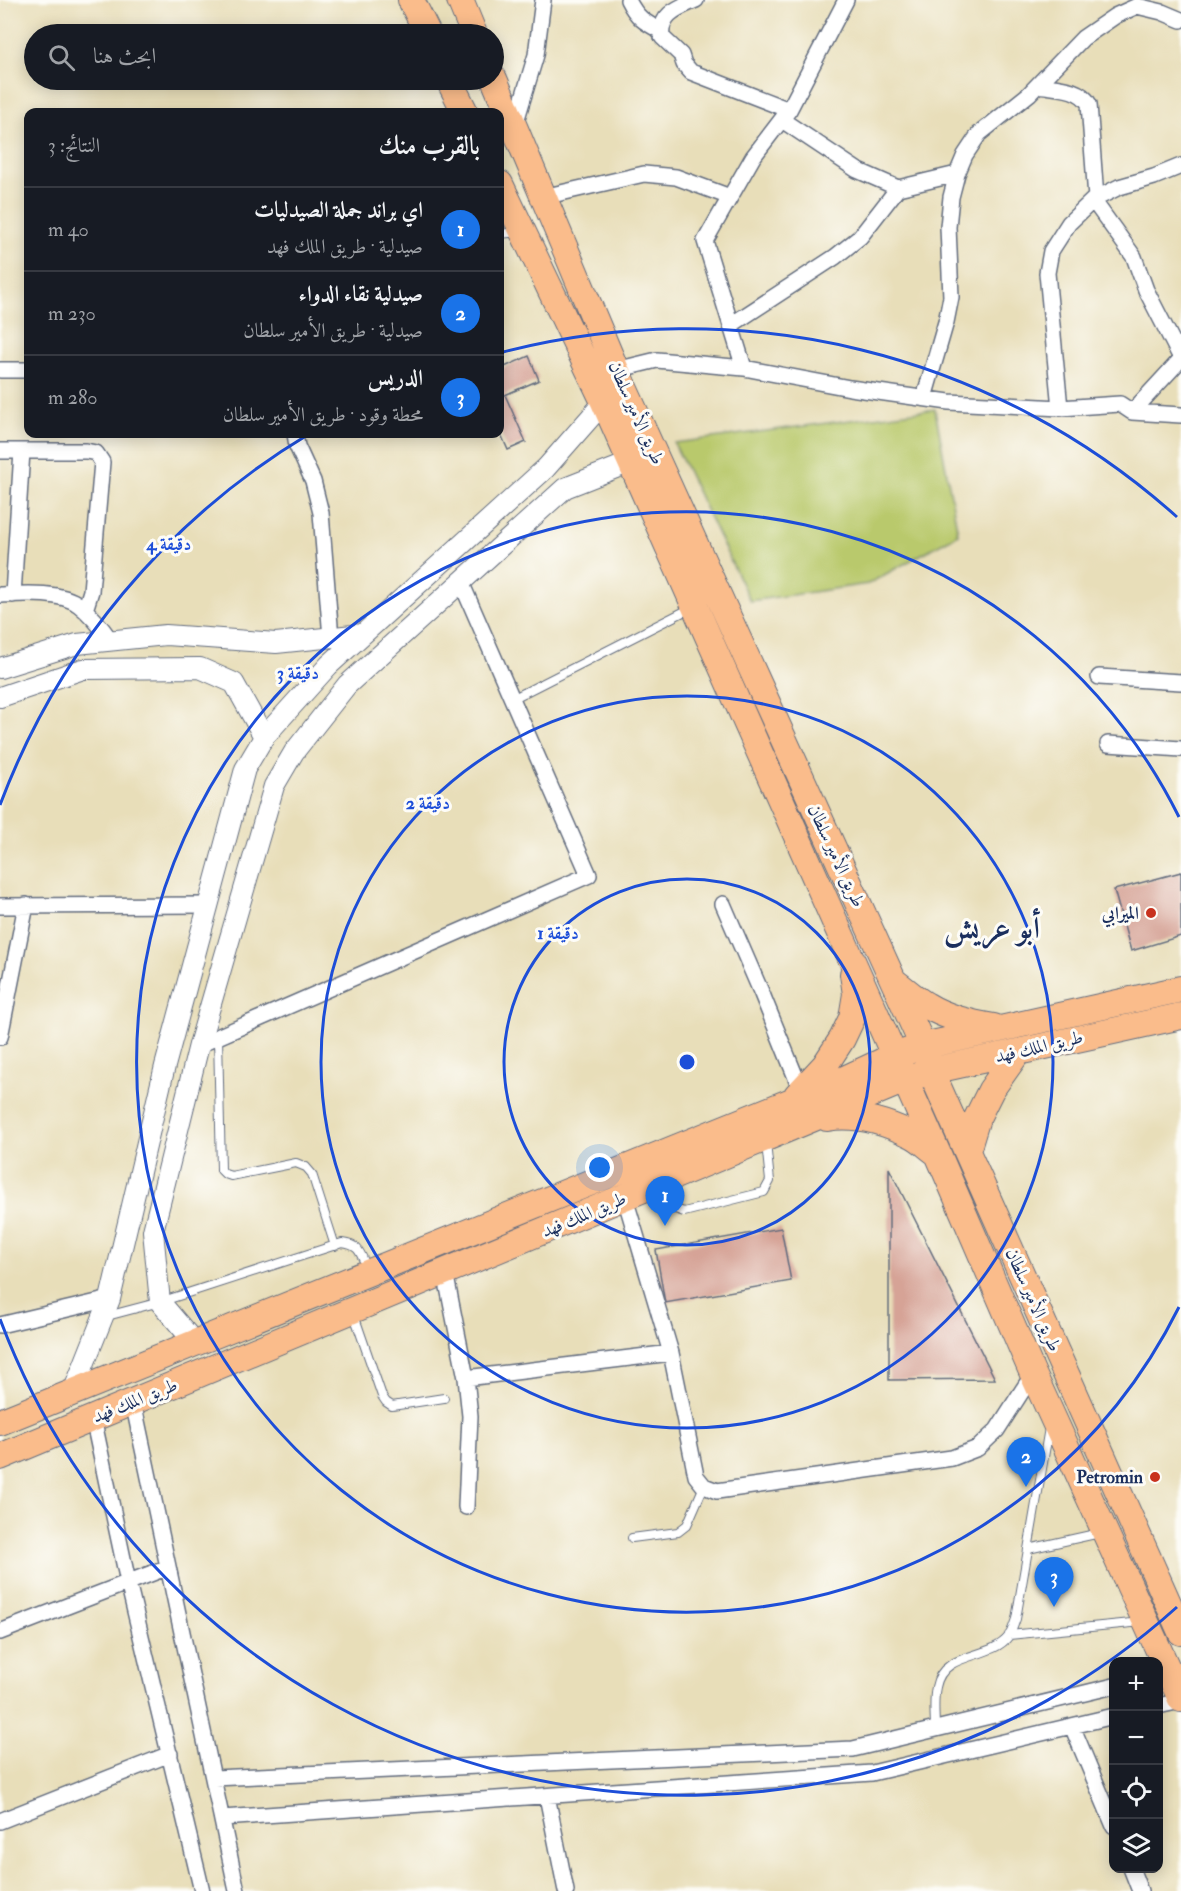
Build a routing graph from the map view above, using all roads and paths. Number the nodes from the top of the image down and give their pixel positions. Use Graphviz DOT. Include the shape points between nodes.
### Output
graph roads {
  1 [pos="411,0"];
  2 [pos="459,0"];
  3 [pos="543,0"];
  4 [pos="628,0"];
  5 [pos="696,0"];
  6 [pos="846,0"];
  7 [pos="1138,3"];
  8 [pos="1181,20"];
  9 [pos="423,24"];
  10 [pos="470,24"];
  11 [pos="661,31"];
  12 [pos="1038,85"];
  13 [pos="454,90"];
  14 [pos="498,90"];
  15 [pos="463,108"];
  16 [pos="785,115"];
  17 [pos="514,128"];
  18 [pos="1181,166"];
  19 [pos="957,174"];
  20 [pos="898,188"];
  21 [pos="543,197"];
  22 [pos="730,197"];
  23 [pos="1094,199"];
  24 [pos="504,202"];
  25 [pos="511,233"];
  26 [pos="731,326"];
  27 [pos="1181,359"];
  28 [pos="744,368"];
  29 [pos="0,370"];
  30 [pos="24,370"];
  31 [pos="616,370"];
  32 [pos="924,398"];
  33 [pos="604,402"];
  34 [pos="1060,408"];
  35 [pos="1132,412"];
  36 [pos="1181,415"];
  37 [pos="296,438"];
  38 [pos="0,451"];
  39 [pos="22,451"];
  40 [pos="630,462"];
  41 [pos="492,517"];
  42 [pos="510,538"];
  43 [pos="461,582"];
  44 [pos="6,595"];
  45 [pos="695,606"];
  46 [pos="85,610"];
  47 [pos="363,634"];
  48 [pos="331,638"];
  49 [pos="111,641"];
  50 [pos="0,668"];
  51 [pos="1098,677"];
  52 [pos="1181,682"];
  53 [pos="0,697"];
  54 [pos="512,699"];
  55 [pos="264,737"];
  56 [pos="1108,744"];
  57 [pos="1181,749"];
  58 [pos="723,903"];
  59 [pos="26,905"];
  60 [pos="209,905"];
  61 [pos="0,906"];
  62 [pos="850,956"];
  63 [pos="893,980"];
  64 [pos="1181,989"];
  65 [pos="1181,1016"];
  66 [pos="1004,1029"];
  67 [pos="0,1037"];
  68 [pos="218,1037"];
  69 [pos="173,1039"];
  70 [pos="199,1046"];
  71 [pos="923,1046"];
  72 [pos="1018,1052"];
  73 [pos="894,1056"];
  74 [pos="932,1071"];
  75 [pos="905,1080"];
  76 [pos="798,1105"];
  77 [pos="766,1139"];
  78 [pos="967,1151"];
  79 [pos="938,1154"];
  80 [pos="654,1186"];
  81 [pos="625,1198"];
  82 [pos="335,1245"];
  83 [pos="369,1272"];
  84 [pos="445,1272"];
  85 [pos="160,1302"];
  86 [pos="106,1308"];
  87 [pos="352,1311"];
  88 [pos="0,1325"];
  89 [pos="195,1343"];
  90 [pos="671,1353"];
  91 [pos="1033,1374"];
  92 [pos="466,1378"];
  93 [pos="73,1392"];
  94 [pos="444,1398"];
  95 [pos="133,1402"];
  96 [pos="1051,1414"];
  97 [pos="93,1418"];
  98 [pos="0,1422"];
  99 [pos="0,1457"];
  100 [pos="704,1486"];
  101 [pos="466,1507"];
  102 [pos="1105,1532"];
  103 [pos="632,1538"];
  104 [pos="1028,1549"];
  105 [pos="168,1567"];
  106 [pos="128,1582"];
  107 [pos="1146,1621"];
  108 [pos="0,1632"];
  109 [pos="1181,1632"];
  110 [pos="1010,1635"];
  111 [pos="1164,1673"];
  112 [pos="1109,1687"];
  113 [pos="1181,1700"];
  114 [pos="1163,1705"];
  115 [pos="1109,1717"];
  116 [pos="1072,1726"];
  117 [pos="935,1729"];
  118 [pos="170,1754"];
  119 [pos="213,1778"];
  120 [pos="547,1796"];
  121 [pos="222,1818"];
  122 [pos="1110,1819"];
  123 [pos="0,1821"];
  124 [pos="1133,1873"];
  125 [pos="202,1891"];
  126 [pos="237,1891"];
  127 [pos="566,1891"];
  128 [pos="1140,1891"];
  1 -- 9 [label="highway"];
  2 -- 10 [label="highway"];
  3 -- 17 [label="street" via="536,55"];
  4 -- 11 [label="street" via="636,15"];
  5 -- 11 [label="street" via="672,12"];
  6 -- 16 [label="street"];
  7 -- 8 [label="street"];
  7 -- 12 [label="street" via="1083,38"];
  11 -- 16 [label="street" via="691,72"];
  12 -- 19 [label="street" via="979,134"];
  12 -- 23 [label="street" via="1079,93 1089,104"];
  13 -- 15 [label="highway"];
  14 -- 17 [label="highway, طريق الأمير سلطان"];
  16 -- 20 [label="street" via="858,170"];
  16 -- 22 [label="street" via="753,157"];
  17 -- 21 [label="highway, طريق الأمير سلطان"];
  18 -- 23 [label="street"];
  19 -- 20 [label="street"];
  19 -- 32 [label="street" via="948,227 951,297"];
  20 -- 26 [label="street" via="860,237"];
  21 -- 22 [label="street" via="644,174 675,177"];
  21 -- 31 [label="highway, طريق الأمير سلطان"];
  22 -- 26 [label="street" via="705,241"];
  23 -- 27 [label="street" via="1134,257"];
  23 -- 34 [label="street" via="1069,223 1051,251 1047,273"];
  24 -- 25 [label="highway, طريق الأمير سلطان"];
  25 -- 33 [label="highway, طريق الأمير سلطان"];
  26 -- 28 [label="street"];
  27 -- 35 [label="street"];
  28 -- 31 [label="street" via="657,360"];
  28 -- 32 [label="street"];
  29 -- 30 [label="street"];
  31 -- 63 [label="highway, طريق الأمير سلطان"];
  32 -- 34 [label="street"];
  33 -- 40 [label="highway, طريق الأمير سلطان"];
  33 -- 41 [label="street" via="546,468"];
  34 -- 35 [label="street" via="1120,404"];
  35 -- 36 [label="street"];
  37 -- 48 [label="street" via="321,513"];
  38 -- 39 [label="street"];
  39 -- 44 [label="street"];
  39 -- 46 [label="street" via="86,450 96,453 102,462 91,591"];
  40 -- 42 [label="street" via="565,488"];
  40 -- 45 [label="highway, طريق الأمير سلطان"];
  41 -- 42 [label="street"];
  41 -- 47 [label="street"];
  42 -- 43 [label="street"];
  43 -- 54 [label="street"];
  43 -- 70 [label="street" via="347,685 294,752 274,786"];
  44 -- 46 [label="street" via="56,597 78,603"];
  45 -- 54 [label="lane"];
  45 -- 62 [label="highway, طريق الأمير سلطان"];
  46 -- 49 [label="street"];
  47 -- 48 [label="street"];
  47 -- 55 [label="street" via="329,664"];
  48 -- 49 [label="street" via="276,643 166,635"];
  49 -- 50 [label="street" via="77,644"];
  51 -- 52 [label="street"];
  53 -- 55 [label="street" via="83,669 200,668 234,683"];
  54 -- 68 [label="street" via="589,875"];
  55 -- 60 [label="street" via="245,769"];
  56 -- 57 [label="street"];
  58 -- 76 [label="street" via="762,994"];
  59 -- 60 [label="street"];
  59 -- 61 [label="street"];
  59 -- 67 [label="street"];
  60 -- 69 [label="street"];
  62 -- 73 [label="highway, طريق الأمير سلطان"];
  62 -- 76 [label="highway" via="856,994 852,1018 842,1040"];
  63 -- 66 [label="highway" via="926,1005 947,1015"];
  63 -- 71 [label="highway, طريق الأمير سلطان"];
  64 -- 66 [label="highway, طريق الملك فهد"];
  65 -- 72 [label="highway, طريق الملك فهد"];
  66 -- 71 [label="highway, طريق الملك فهد"];
  68 -- 70 [label="street"];
  68 -- 82 [label="lane" via="221,1170 231,1176 296,1163 306,1167 312,1174"];
  69 -- 70 [label="street"];
  69 -- 86 [label="street"];
  70 -- 85 [label="street" via="153,1231"];
  71 -- 73 [label="highway, طريق الملك فهد"];
  71 -- 74 [label="highway, طريق الأمير سلطان"];
  72 -- 74 [label="highway, طريق الملك فهد"];
  72 -- 78 [label="highway" via="991,1090"];
  73 -- 75 [label="highway, طريق الأمير سلطان"];
  73 -- 76 [label="highway, طريق الملك فهد"];
  74 -- 75 [label="highway, طريق الملك فهد"];
  74 -- 78 [label="highway, طريق الأمير سلطان"];
  75 -- 76 [label="highway, طريق الملك فهد"];
  75 -- 79 [label="highway, طريق الأمير سلطان"];
  76 -- 77 [label="highway, طريق الملك فهد"];
  76 -- 79 [label="highway" via="870,1119 912,1134"];
  76 -- 83 [label="highway, طريق الملك فهد"];
  77 -- 80 [label="highway, طريق الملك فهد"];
  77 -- 80 [label="lane" via="770,1180 764,1192 684,1212 664,1203"];
  78 -- 109 [label="highway, طريق الأمير سلطان"];
  79 -- 91 [label="highway, طريق الأمير سلطان"];
  80 -- 81 [label="highway, طريق الملك فهد"];
  81 -- 84 [label="highway, طريق الملك فهد"];
  81 -- 90 [label="street"];
  82 -- 83 [label="lane" via="351,1244 358,1248"];
  82 -- 85 [label="lane"];
  83 -- 89 [label="highway, طريق الملك فهد"];
  84 -- 87 [label="highway, طريق الملك فهد"];
  84 -- 92 [label="street"];
  85 -- 86 [label="lane"];
  85 -- 89 [label="street"];
  86 -- 88 [label="street"];
  86 -- 93 [label="street"];
  87 -- 94 [label="lane" via="386,1402 392,1406"];
  87 -- 95 [label="highway, طريق الملك فهد"];
  89 -- 93 [label="highway, طريق الملك فهد"];
  90 -- 92 [label="street"];
  90 -- 100 [label="street" via="696,1476"];
  91 -- 96 [label="highway, طريق الأمير سلطان"];
  91 -- 100 [label="street" via="997,1430 978,1448 952,1458 717,1491"];
  92 -- 101 [label="street" via="470,1416"];
  93 -- 98 [label="highway, طريق الملك فهد"];
  95 -- 97 [label="highway, طريق الملك فهد"];
  95 -- 105 [label="street"];
  96 -- 102 [label="highway, طريق الأمير سلطان"];
  96 -- 104 [label="lane"];
  97 -- 99 [label="highway, طريق الملك فهد"];
  97 -- 106 [label="street"];
  100 -- 103 [label="lane" via="687,1525 678,1532"];
  102 -- 104 [label="lane"];
  102 -- 107 [label="highway, طريق الأمير سلطان"];
  104 -- 110 [label="lane"];
  105 -- 106 [label="street"];
  105 -- 119 [label="street"];
  106 -- 108 [label="street"];
  106 -- 118 [label="street"];
  107 -- 110 [label="lane"];
  107 -- 111 [label="highway, طريق الأمير سلطان"];
  110 -- 117 [label="lane" via="999,1645 952,1663 942,1672 936,1686"];
  111 -- 113 [label="highway, طريق الأمير سلطان"];
  112 -- 117 [label="street"];
  113 -- 114 [label="street"];
  115 -- 116 [label="street"];
  116 -- 120 [label="street" via="872,1773"];
  116 -- 122 [label="street"];
  117 -- 119 [label="street" via="853,1749"];
  118 -- 123 [label="street"];
  118 -- 125 [label="street"];
  119 -- 121 [label="street"];
  120 -- 121 [label="street"];
  120 -- 127 [label="street"];
  121 -- 126 [label="street"];
  124 -- 128 [label="street"];
}
